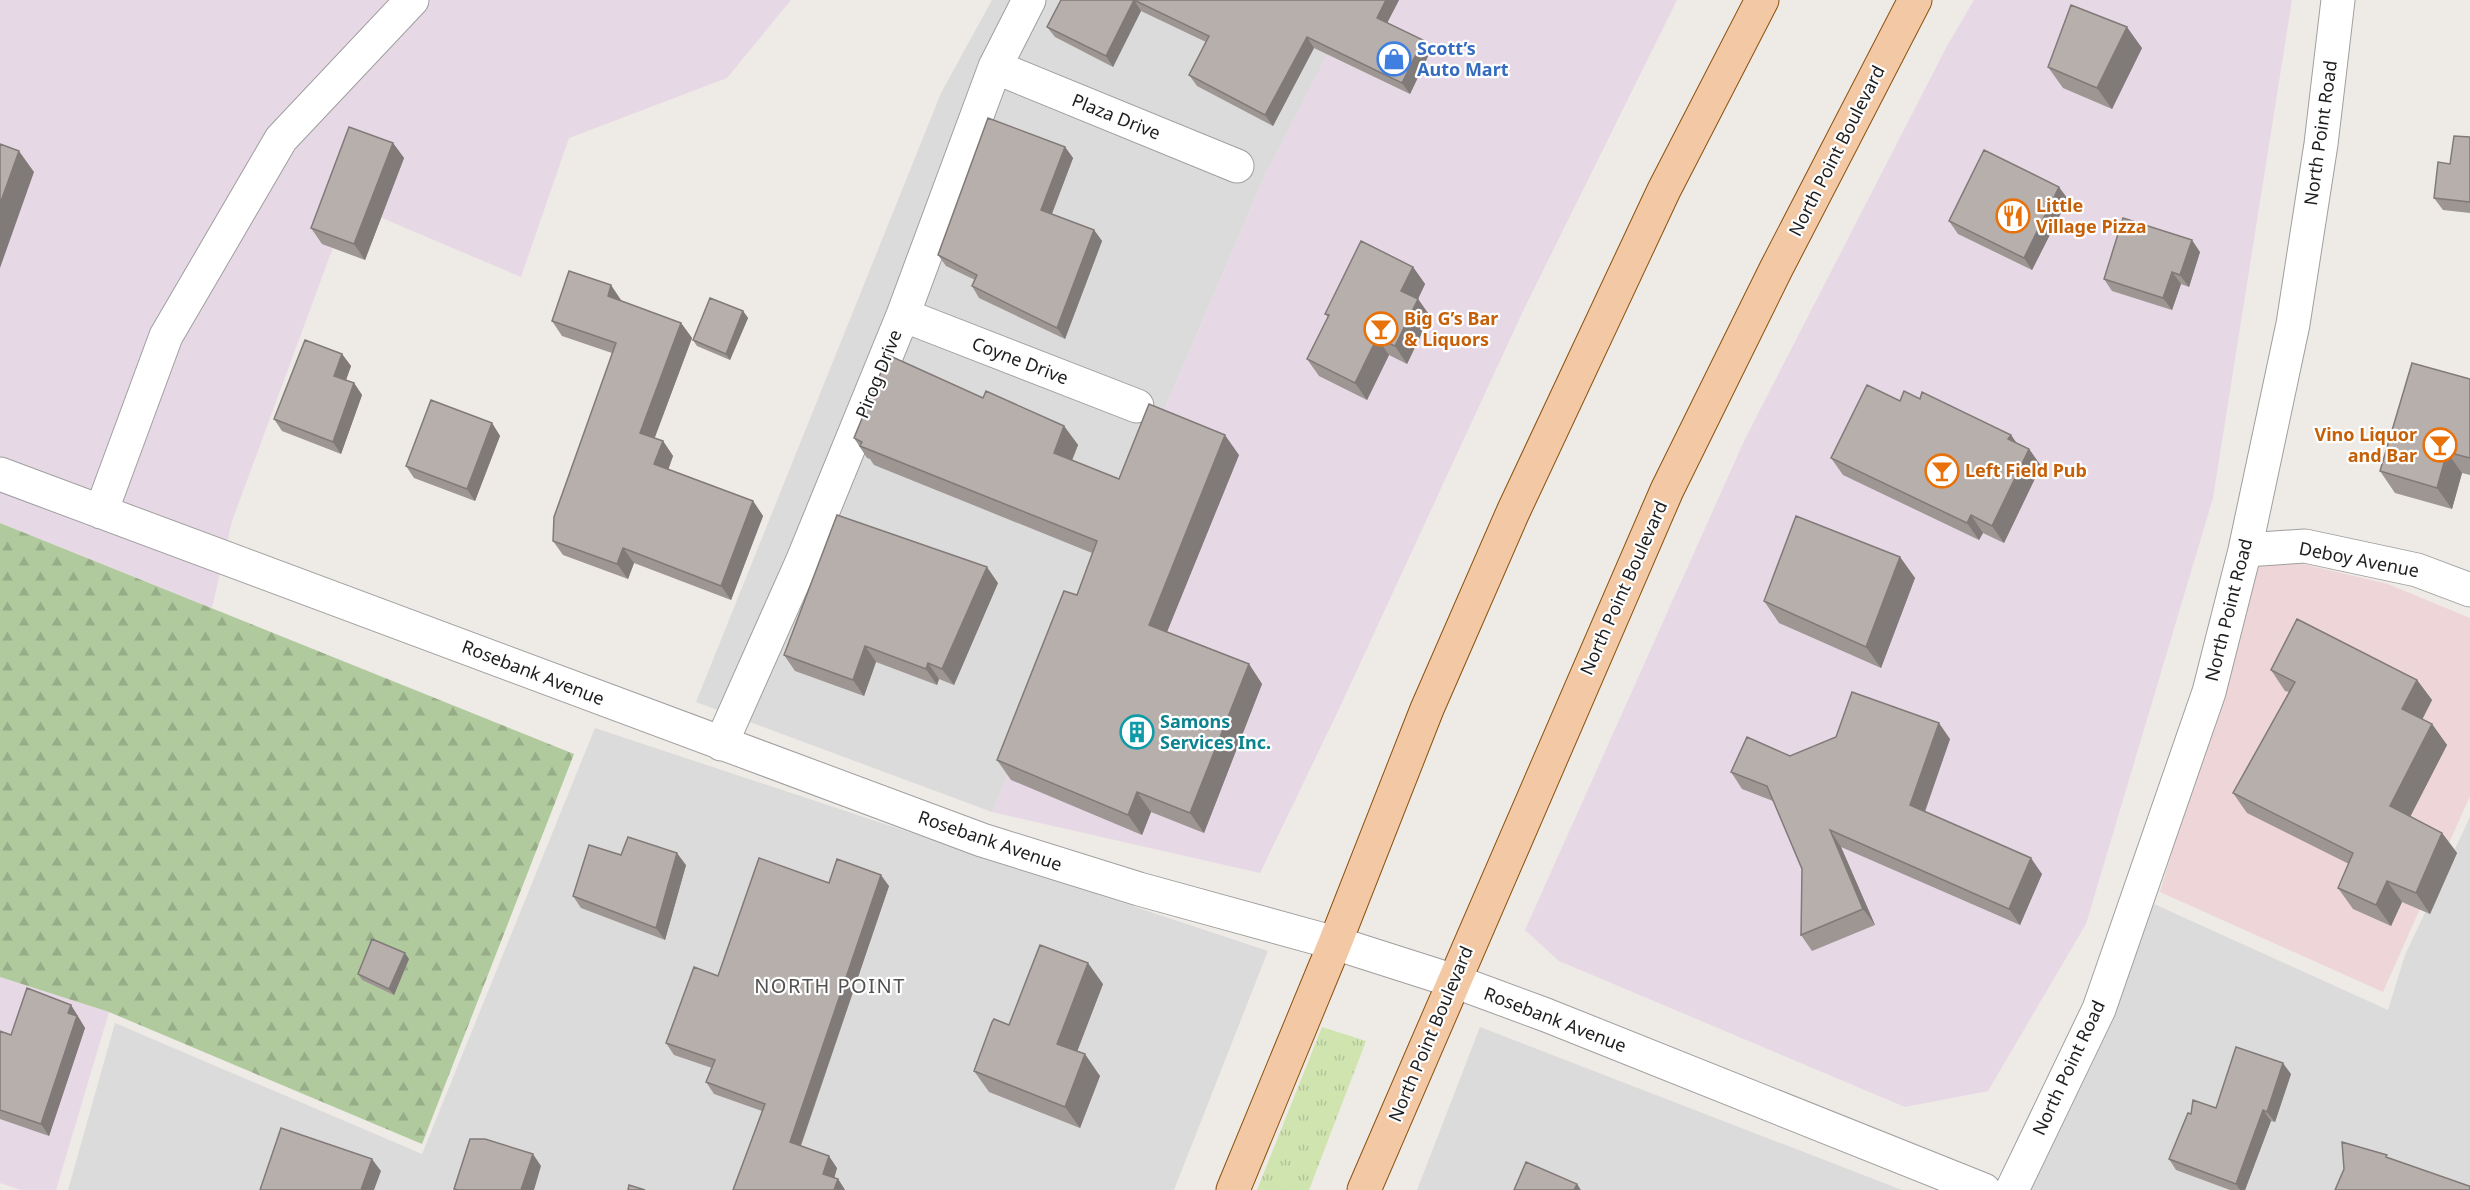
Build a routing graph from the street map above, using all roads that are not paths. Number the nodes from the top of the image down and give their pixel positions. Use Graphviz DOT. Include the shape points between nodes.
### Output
graph roads {
  1 [pos="412,0"];
  2 [pos="1029,0"];
  3 [pos="1762,0"];
  4 [pos="1915,0"];
  5 [pos="2338,0"];
  6 [pos="995,68"];
  7 [pos="1237,166"];
  8 [pos="903,315"];
  9 [pos="1137,406"];
  10 [pos="0,474"];
  11 [pos="101,512"];
  12 [pos="2245,550"];
  13 [pos="2470,590"];
  14 [pos="721,744"];
  15 [pos="1335,943"];
  16 [pos="1454,981"];
  17 [pos="1233,1190"];
  18 [pos="1364,1190"];
  19 [pos="1984,1190"];
  20 [pos="2012,1190"];
  1 -- 11 [label="street" via="281,139 166,336"];
  2 -- 6 [label="street, Pirog Drive"];
  3 -- 15 [label="main road" via="1664,190 1513,512 1427,709"];
  4 -- 16 [label="main road, North Point Boulevard" via="1667,489"];
  5 -- 12 [label="street, North Point Road" via="2293,324"];
  6 -- 7 [label="street, Plaza Drive"];
  6 -- 8 [label="street, Pirog Drive"];
  8 -- 9 [label="street, Coyne Drive"];
  8 -- 14 [label="street, Pirog Drive" via="802,562"];
  10 -- 11 [label="street, Rosebank Avenue"];
  11 -- 14 [label="street, Rosebank Avenue"];
  12 -- 13 [label="street, Deboy Avenue" via="2305,546 2417,570"];
  12 -- 20 [label="street, North Point Road" via="2209,692 2099,1009"];
  14 -- 15 [label="street, Rosebank Avenue" via="1026,855"];
  15 -- 16 [label="street, Rosebank Avenue"];
  15 -- 17 [label="main road"];
  16 -- 18 [label="main road, North Point Boulevard"];
  16 -- 19 [label="street, Rosebank Avenue"];
}
